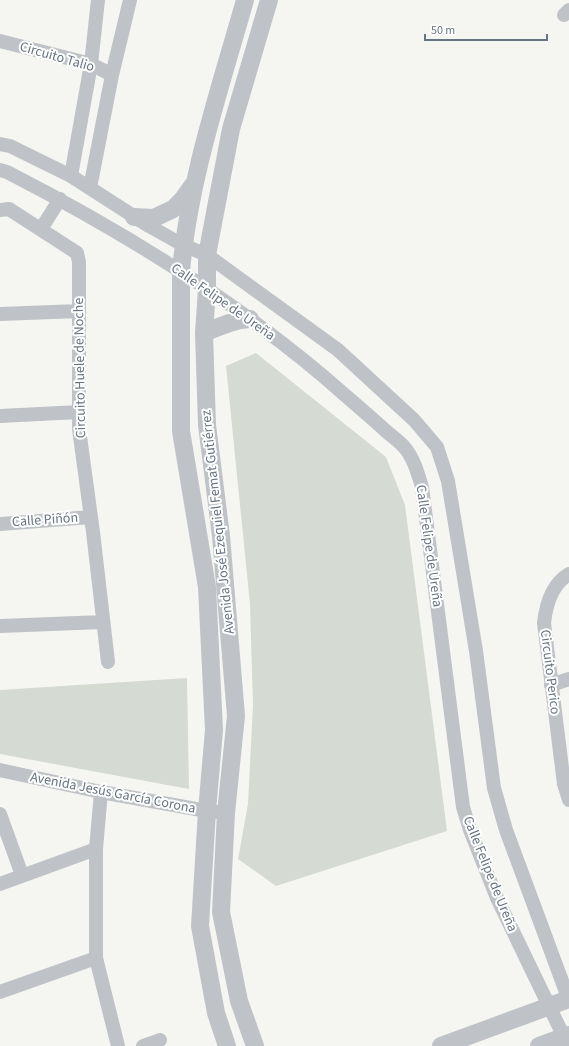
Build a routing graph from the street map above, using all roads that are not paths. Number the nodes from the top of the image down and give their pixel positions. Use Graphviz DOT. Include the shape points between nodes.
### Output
graph roads {
  1 [pos="98,0"];
  2 [pos="130,0"];
  3 [pos="245,0"];
  4 [pos="269,0"];
  5 [pos="0,41"];
  6 [pos="91,64"];
  7 [pos="112,75"];
  8 [pos="0,144"];
  9 [pos="0,170"];
  10 [pos="71,176"];
  11 [pos="196,182"];
  12 [pos="90,188"];
  13 [pos="60,199"];
  14 [pos="0,210"];
  15 [pos="134,217"];
  16 [pos="42,229"];
  17 [pos="183,245"];
  18 [pos="207,255"];
  19 [pos="181,271"];
  20 [pos="207,289"];
  21 [pos="79,311"];
  22 [pos="0,314"];
  23 [pos="250,319"];
  24 [pos="204,333"];
  25 [pos="79,412"];
  26 [pos="0,416"];
  27 [pos="91,517"];
  28 [pos="0,524"];
  29 [pos="569,574"];
  30 [pos="103,622"];
  31 [pos="0,626"];
  32 [pos="108,662"];
  33 [pos="569,679"];
  34 [pos="551,685"];
  35 [pos="0,770"];
  36 [pos="567,783"];
  37 [pos="101,792"];
  38 [pos="569,800"];
  39 [pos="207,811"];
  40 [pos="226,813"];
  41 [pos="0,814"];
  42 [pos="96,849"];
  43 [pos="22,875"];
  44 [pos="0,884"];
  45 [pos="96,958"];
  46 [pos="0,992"];
  47 [pos="569,999"];
  48 [pos="548,1005"];
  49 [pos="567,1039"];
  50 [pos="160,1040"];
  51 [pos="118,1046"];
  52 [pos="144,1046"];
  53 [pos="227,1046"];
  54 [pos="255,1046"];
  55 [pos="441,1046"];
  56 [pos="539,1046"];
  1 -- 6 [label="street"];
  2 -- 7 [label="street, Circuito Talio"];
  3 -- 11 [label="street, Avenida José Ezequiel Femat Gutiérrez"];
  4 -- 18 [label="street, Avenida José Ezequiel Femat Gutiérrez" via="231,129"];
  5 -- 6 [label="street, Circuito Talio"];
  6 -- 7 [label="street, Circuito Talio"];
  6 -- 10 [label="street"];
  7 -- 12 [label="street, Circuito Talio"];
  8 -- 10 [label="street, Calle Felipe de Ureña" via="10,146"];
  9 -- 13 [label="street, Calle Felipe de Ureña"];
  10 -- 12 [label="street, Calle Felipe de Ureña"];
  11 -- 15 [label="street" via="174,209 154,218"];
  11 -- 17 [label="street, Avenida José Ezequiel Femat Gutiérrez"];
  12 -- 15 [label="street, Calle Felipe de Ureña"];
  13 -- 16 [label="street"];
  13 -- 19 [label="street, Calle Felipe de Ureña"];
  14 -- 16 [label="street, Circuito Huele de Noche" via="9,209"];
  15 -- 17 [label="street, Calle Felipe de Ureña"];
  16 -- 21 [label="street, Circuito Huele de Noche" via="77,253"];
  17 -- 18 [label="street, Calle Felipe de Ureña"];
  17 -- 19 [label="street, Avenida José Ezequiel Femat Gutiérrez"];
  18 -- 20 [label="street, Avenida José Ezequiel Femat Gutiérrez"];
  18 -- 47 [label="street, Calle Felipe de Ureña" via="338,350 414,420 437,447 448,482 476,651 494,788 506,830"];
  19 -- 20 [label="street, Calle Felipe de Ureña"];
  19 -- 39 [label="street, Avenida José Ezequiel Femat Gutiérrez" via="181,431 207,587 214,730"];
  20 -- 23 [label="street, Calle Felipe de Ureña"];
  20 -- 24 [label="street, Avenida José Ezequiel Femat Gutiérrez"];
  21 -- 22 [label="street"];
  21 -- 25 [label="street, Circuito Huele de Noche"];
  23 -- 24 [label="street" via="238,320"];
  23 -- 48 [label="street, Calle Felipe de Ureña" via="322,374 406,449 415,466 422,487 463,807 497,898"];
  24 -- 40 [label="street, Avenida José Ezequiel Femat Gutiérrez" via="207,425 221,536 236,716"];
  25 -- 26 [label="street"];
  25 -- 27 [label="street, Circuito Huele de Noche"];
  27 -- 28 [label="street, Calle Piñón"];
  27 -- 30 [label="street, Circuito Huele de Noche"];
  29 -- 34 [label="street, Circuito Perico" via="553,590 546,606 544,623"];
  30 -- 31 [label="street"];
  30 -- 32 [label="street, Circuito Huele de Noche"];
  33 -- 34 [label="street"];
  34 -- 36 [label="street, Circuito Perico"];
  35 -- 37 [label="street, Avenida Jesús García Corona"];
  36 -- 38 [label="street, Circuito Perico"];
  37 -- 39 [label="street, Avenida Jesús García Corona"];
  37 -- 42 [label="street"];
  39 -- 40 [label="street, Avenida Jesús García Corona"];
  39 -- 53 [label="street, Avenida José Ezequiel Femat Gutiérrez" via="200,926 216,1013"];
  40 -- 54 [label="street, Avenida José Ezequiel Femat Gutiérrez" via="221,912 239,1001"];
  41 -- 43 [label="street"];
  42 -- 43 [label="street"];
  42 -- 45 [label="street"];
  43 -- 44 [label="street"];
  45 -- 46 [label="street"];
  45 -- 51 [label="street"];
  47 -- 48 [label="street"];
  48 -- 49 [label="street, Calle Felipe de Ureña"];
  48 -- 55 [label="street"];
  49 -- 56 [label="street"];
  50 -- 52 [label="street"];
}
